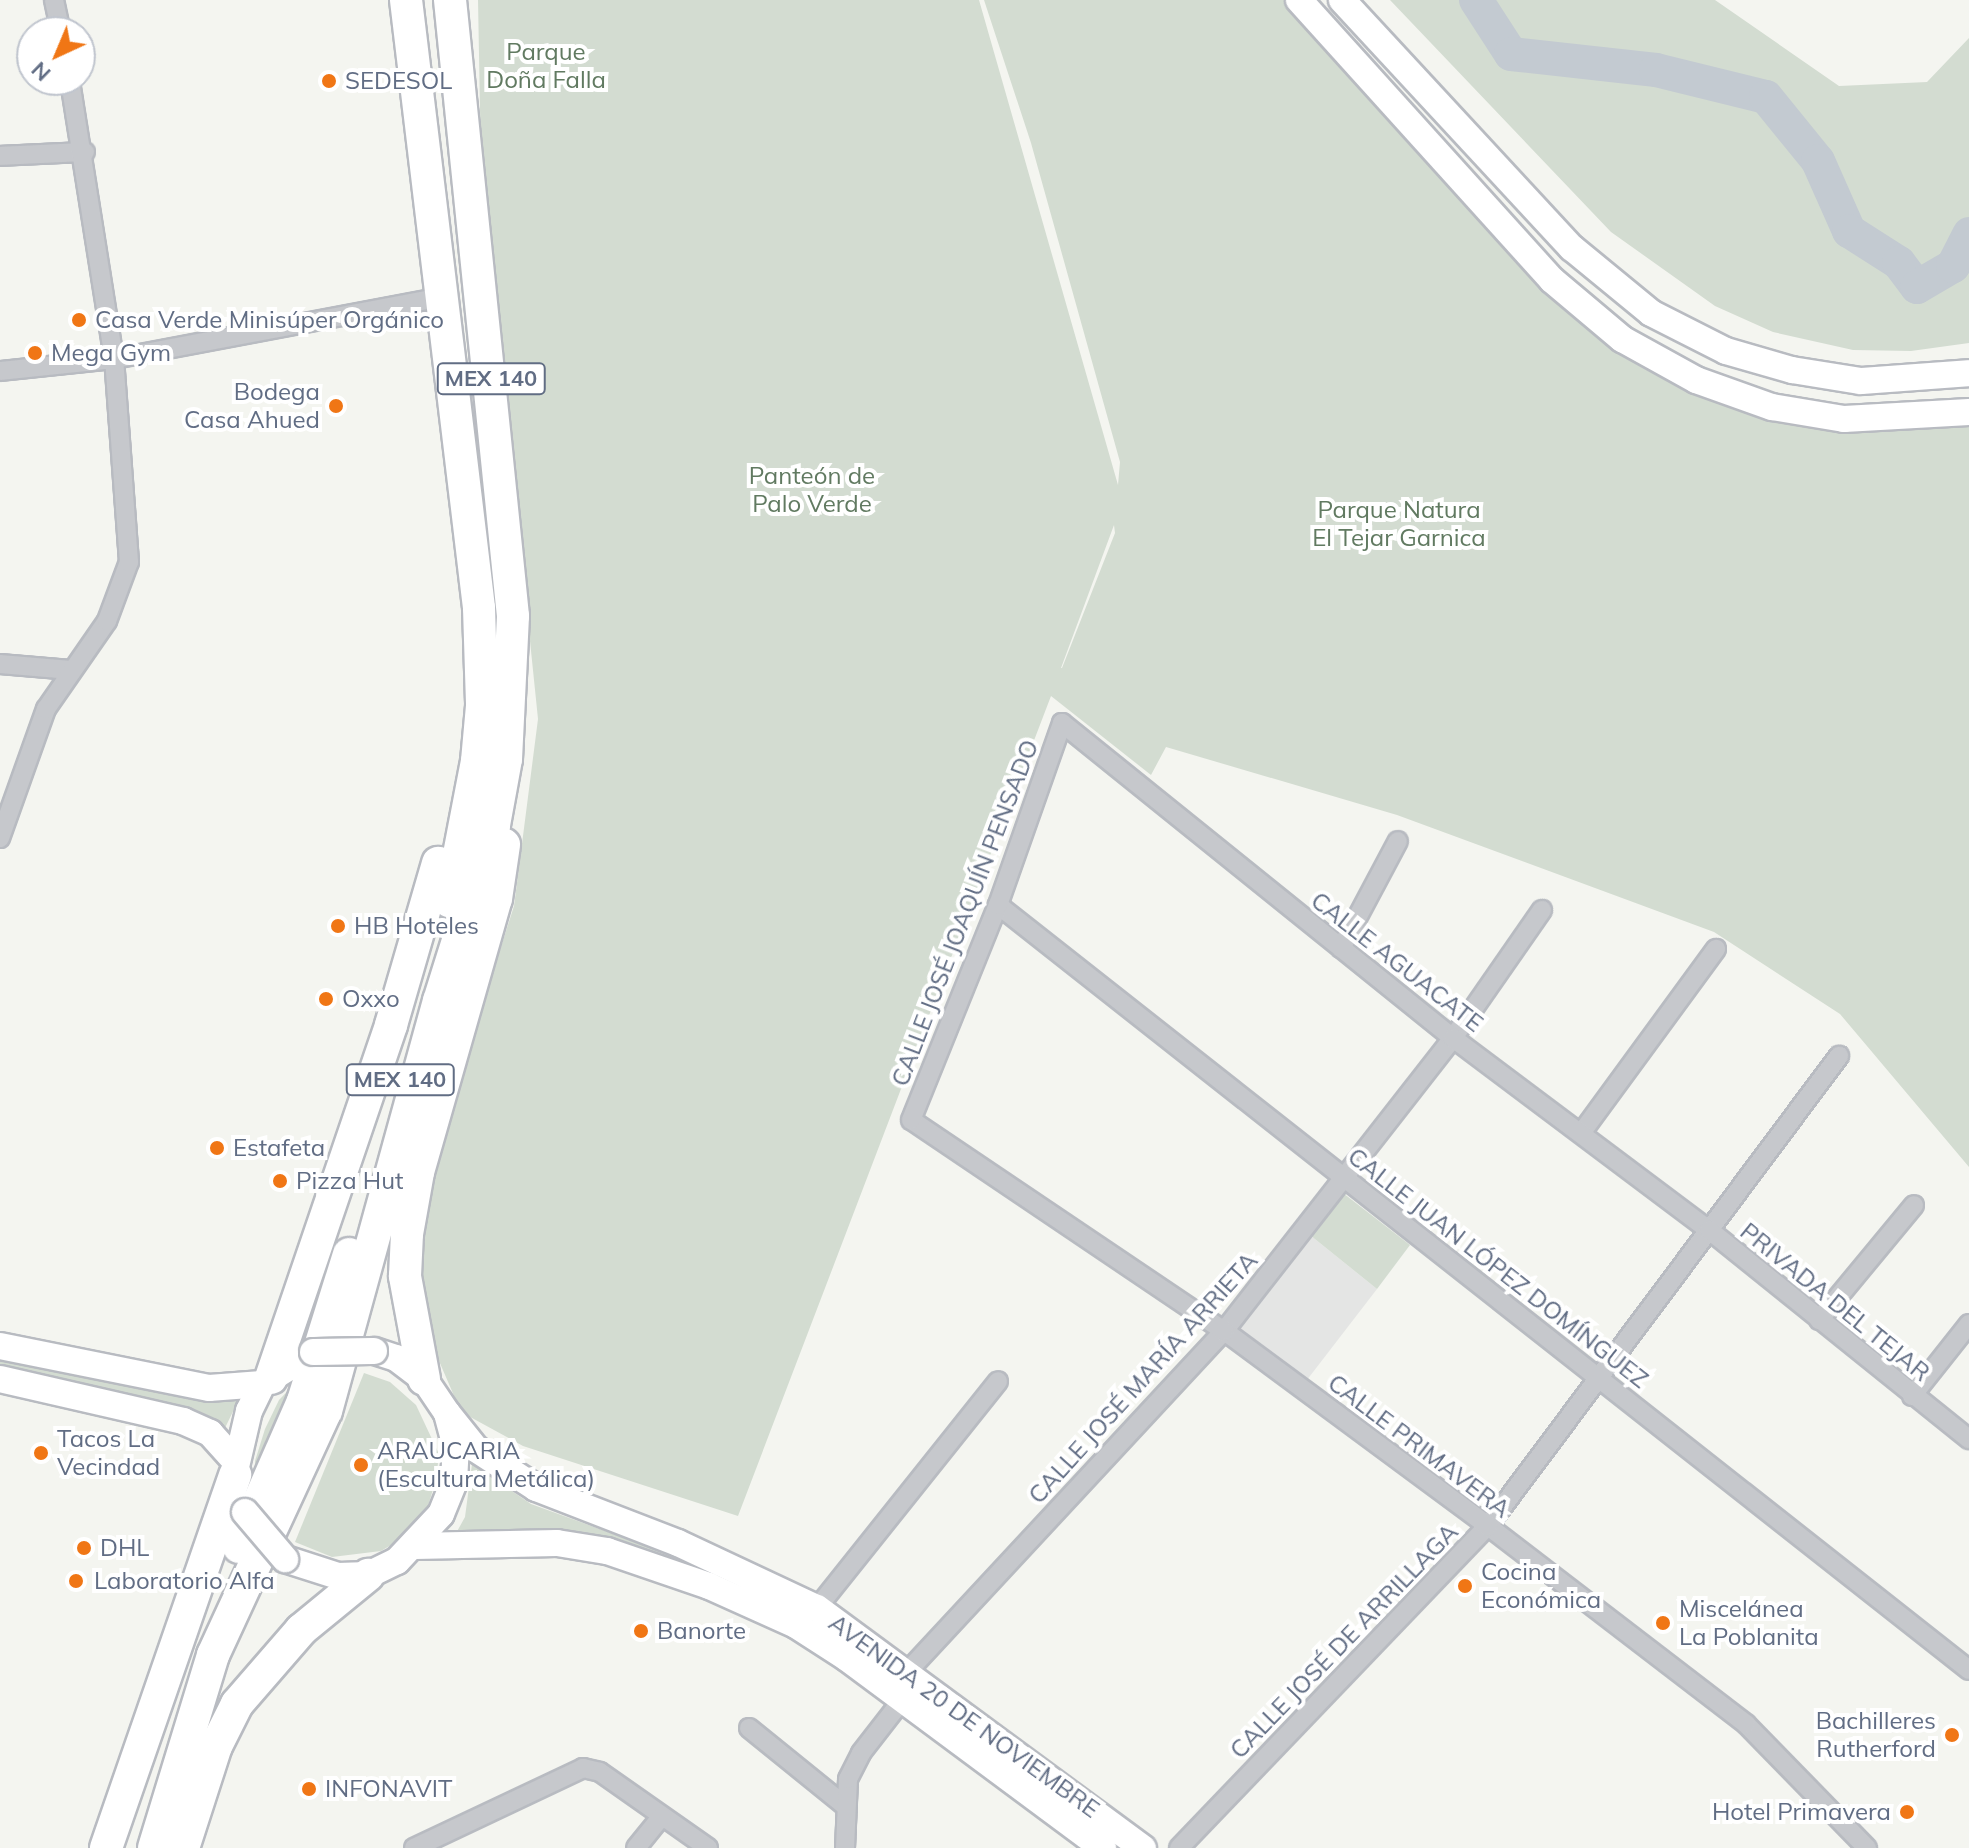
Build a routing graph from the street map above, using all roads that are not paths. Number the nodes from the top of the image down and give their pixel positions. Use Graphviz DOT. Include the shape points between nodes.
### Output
graph roads {
  1 [pos="406,0"];
  2 [pos="450,0"];
  3 [pos="1299,0"];
  4 [pos="1342,0"];
  5 [pos="73,96"];
  6 [pos="85,152"];
  7 [pos="0,156"];
  8 [pos="438,298"];
  9 [pos="114,359"];
  10 [pos="0,371"];
  11 [pos="1969,373"];
  12 [pos="1969,412"];
  13 [pos="0,664"];
  14 [pos="71,670"];
  15 [pos="482,706"];
  16 [pos="1062,723"];
  17 [pos="506,759"];
  18 [pos="0,838"];
  19 [pos="1398,841"];
  20 [pos="998,905"];
  21 [pos="1542,910"];
  22 [pos="1341,948"];
  23 [pos="1716,949"];
  24 [pos="1453,1038"];
  25 [pos="1839,1056"];
  26 [pos="911,1120"];
  27 [pos="1582,1132"];
  28 [pos="1344,1180"];
  29 [pos="1914,1205"];
  30 [pos="1709,1230"];
  31 [pos="1819,1320"];
  32 [pos="1969,1324"];
  33 [pos="1224,1331"];
  34 [pos="0,1346"];
  35 [pos="1600,1377"];
  36 [pos="0,1379"];
  37 [pos="424,1379"];
  38 [pos="267,1381"];
  39 [pos="998,1381"];
  40 [pos="1912,1396"];
  41 [pos="447,1413"];
  42 [pos="1969,1439"];
  43 [pos="235,1469"];
  44 [pos="1488,1526"];
  45 [pos="415,1546"];
  46 [pos="368,1575"];
  47 [pos="817,1608"];
  48 [pos="1969,1670"];
  49 [pos="907,1672"];
  50 [pos="903,1699"];
  51 [pos="749,1728"];
  52 [pos="844,1805"];
  53 [pos="662,1816"];
  54 [pos="106,1848"];
  55 [pos="133,1848"];
  56 [pos="154,1848"];
  57 [pos="183,1848"];
  58 [pos="414,1848"];
  59 [pos="636,1848"];
  60 [pos="708,1848"];
  61 [pos="845,1848"];
  62 [pos="1103,1848"];
  63 [pos="1143,1848"];
  64 [pos="1179,1848"];
  65 [pos="1867,1848"];
  1 -- 8 [label="highway, MEX 140"];
  2 -- 17 [label="highway, MEX 140" via="513,616"];
  3 -- 12 [label="main road" via="1552,280 1622,339 1696,380 1772,407 1844,419 1918,419"];
  4 -- 11 [label="main road" via="1572,248 1651,313 1726,351 1792,370 1861,381"];
  5 -- 6 [label="street"];
  6 -- 7 [label="street"];
  6 -- 9 [label="street"];
  8 -- 9 [label="street"];
  8 -- 15 [label="highway, MEX 140" via="479,608"];
  9 -- 10 [label="street"];
  9 -- 14 [label="street" via="129,562 107,621"];
  13 -- 14 [label="street"];
  14 -- 18 [label="street" via="32,740"];
  15 -- 38 [label="highway" via="461,749 435,881 391,1025"];
  15 -- 55 [label="highway, MEX 140" via="454,886 333,1308 286,1445 194,1646"];
  16 -- 20 [label="street, CALLE JOSÉ JOAQUÍN PENSADO"];
  16 -- 22 [label="street, CALLE AGUACATE"];
  17 -- 37 [label="highway" via="508,808 496,899 418,1172 407,1234 405,1276"];
  17 -- 56 [label="highway, MEX 140" via="494,825 326,1411 213,1655"];
  19 -- 22 [label="street"];
  20 -- 26 [label="street, CALLE JOSÉ JOAQUÍN PENSADO"];
  20 -- 28 [label="street, CALLE JUAN LÓPEZ DOMÍNGUEZ"];
  21 -- 24 [label="street, CALLE JOSÉ MARÍA ARRIETA"];
  22 -- 24 [label="street, CALLE AGUACATE"];
  23 -- 27 [label="street"];
  24 -- 27 [label="street, CALLE AGUACATE"];
  24 -- 28 [label="street, CALLE JOSÉ MARÍA ARRIETA"];
  25 -- 30 [label="street, CALLE JOSÉ DE ARRILLAGA"];
  26 -- 33 [label="street, CALLE PRIMAVERA"];
  27 -- 30 [label="street, CALLE AGUACATE"];
  28 -- 33 [label="street, CALLE JOSÉ MARÍA ARRIETA"];
  28 -- 35 [label="street, CALLE JUAN LÓPEZ DOMÍNGUEZ"];
  29 -- 31 [label="street"];
  30 -- 31 [label="street, PRIVADA DEL TEJAR"];
  30 -- 35 [label="street, CALLE JOSÉ DE ARRILLAGA"];
  31 -- 40 [label="street, PRIVADA DEL TEJAR"];
  32 -- 40 [label="street"];
  33 -- 44 [label="street, CALLE PRIMAVERA"];
  33 -- 49 [label="street, CALLE JOSÉ MARÍA ARRIETA"];
  34 -- 38 [label="main road" via="209,1388"];
  35 -- 44 [label="street, CALLE JOSÉ DE ARRILLAGA"];
  35 -- 48 [label="street, CALLE JUAN LÓPEZ DOMÍNGUEZ"];
  36 -- 43 [label="main road" via="183,1421 210,1433"];
  37 -- 38 [label="main road, bridge" via="396,1358 374,1351 313,1352"];
  37 -- 41 [label="main road"];
  38 -- 43 [label="main road"];
  39 -- 47 [label="street"];
  40 -- 42 [label="street, PRIVADA DEL TEJAR"];
  41 -- 45 [label="main road" via="456,1447 454,1482 441,1514"];
  41 -- 47 [label="main road, AVENIDA 20 DE NOVIEMBRE" via="476,1449 536,1488 678,1543"];
  43 -- 46 [label="main road, bridge" via="245,1512 285,1559 338,1576"];
  43 -- 54 [label="highway"];
  44 -- 64 [label="street, CALLE JOSÉ DE ARRILLAGA"];
  44 -- 65 [label="street, CALLE PRIMAVERA" via="1746,1724"];
  45 -- 46 [label="main road"];
  45 -- 50 [label="main road, AVENIDA 20 DE NOVIEMBRE" via="508,1541 607,1551 709,1586 796,1625"];
  46 -- 57 [label="highway" via="301,1630 237,1704 216,1746"];
  47 -- 49 [label="main road, AVENIDA 20 DE NOVIEMBRE"];
  49 -- 63 [label="main road, AVENIDA 20 DE NOVIEMBRE"];
  50 -- 52 [label="street" via="861,1753 848,1779"];
  50 -- 62 [label="main road, AVENIDA 20 DE NOVIEMBRE"];
  51 -- 52 [label="street"];
  52 -- 61 [label="street"];
  53 -- 58 [label="street" via="600,1772 583,1768"];
  53 -- 59 [label="street"];
  53 -- 60 [label="street"];
}
